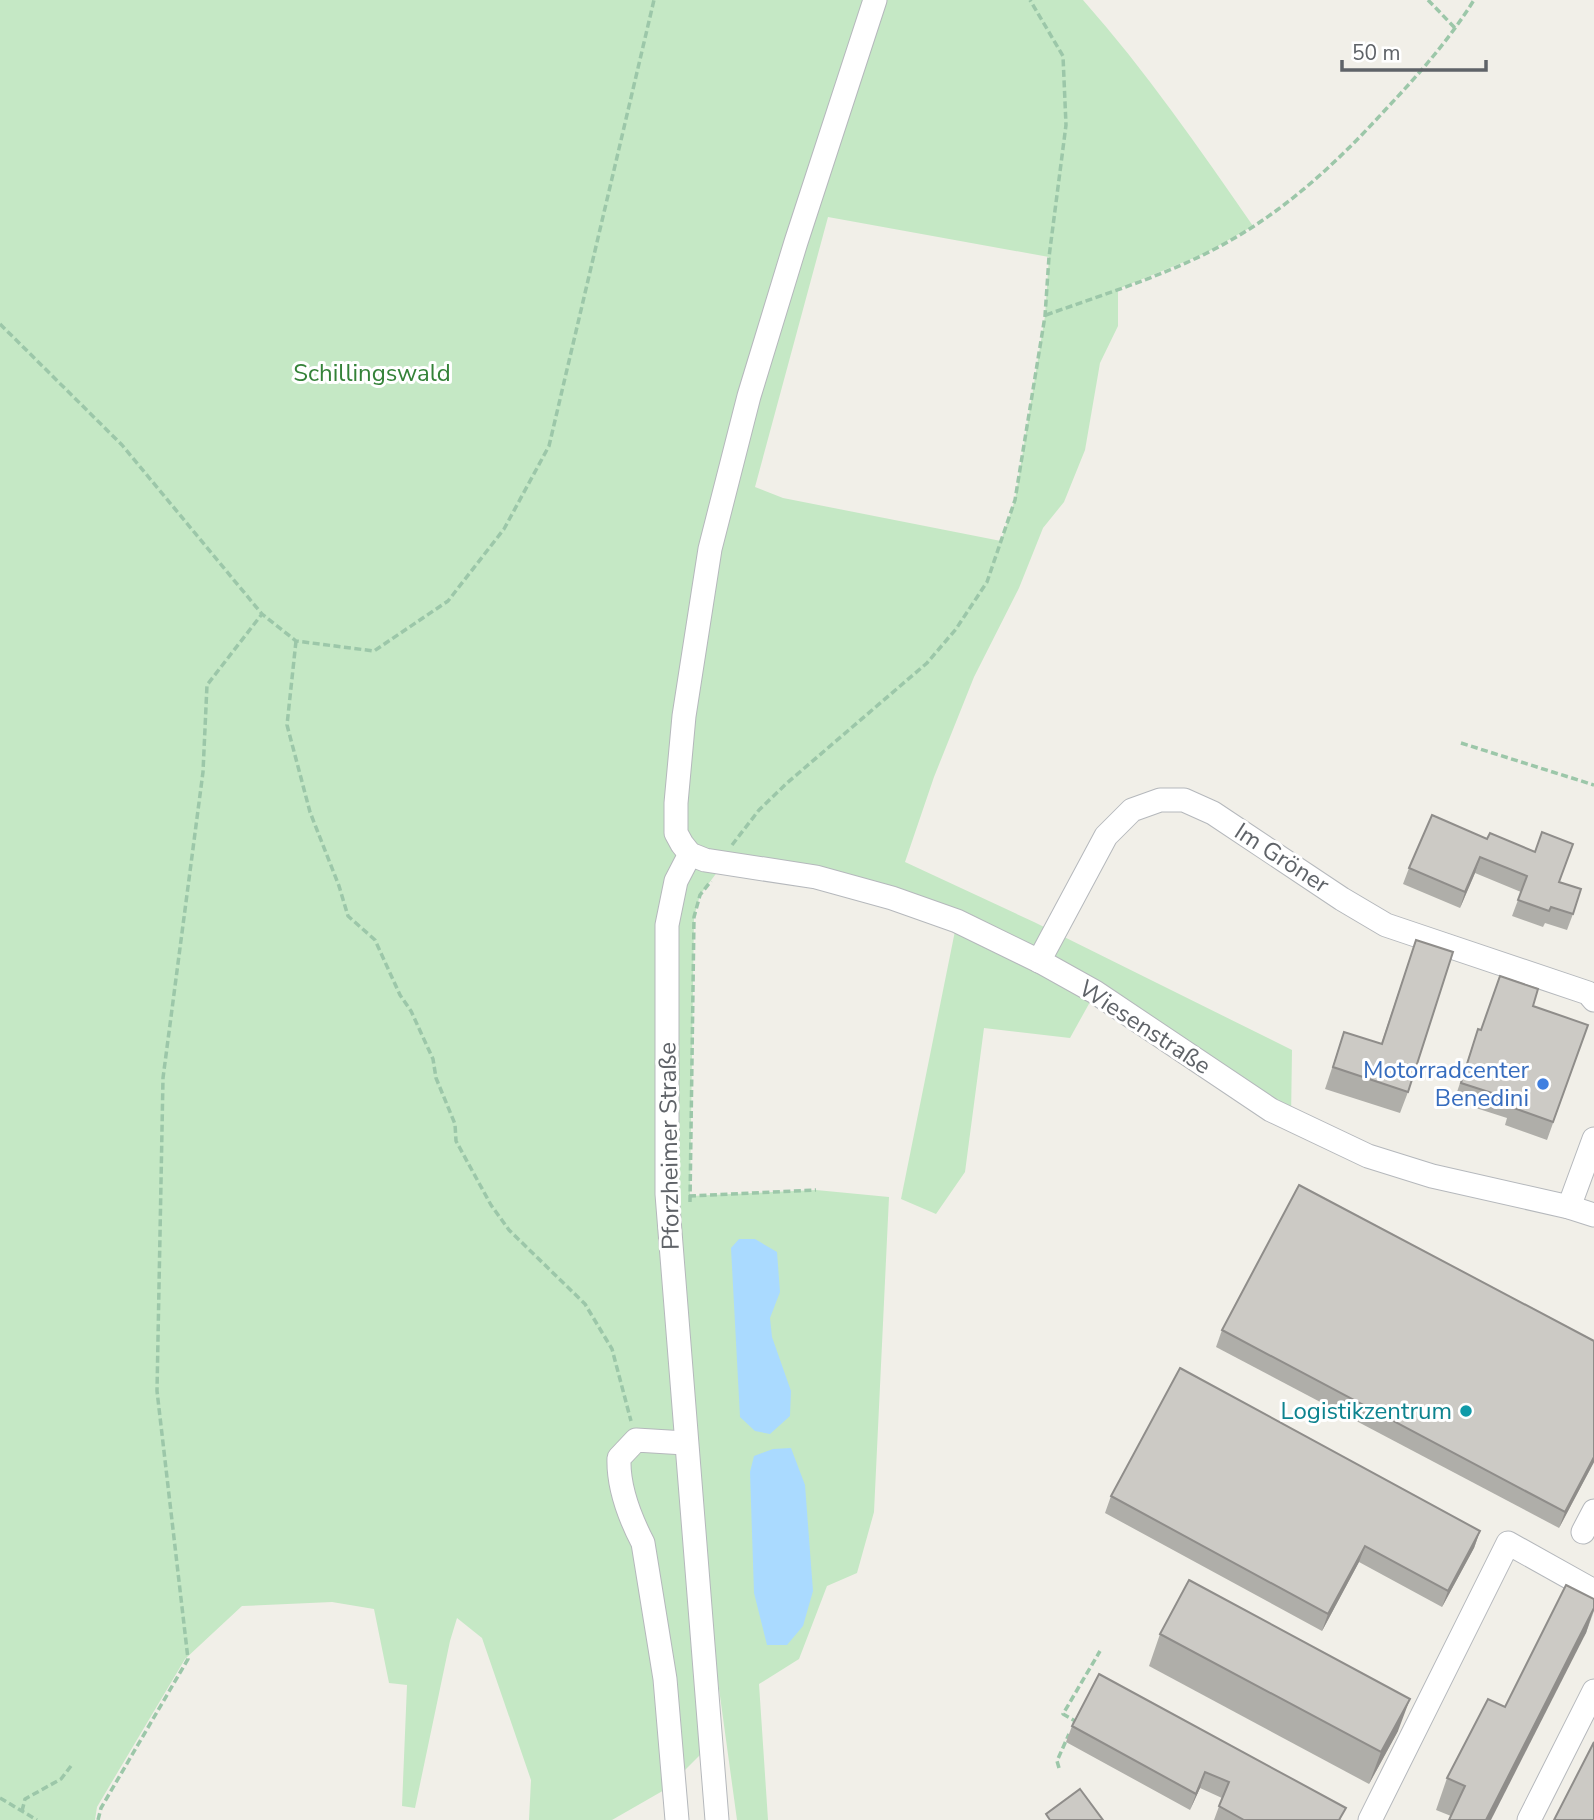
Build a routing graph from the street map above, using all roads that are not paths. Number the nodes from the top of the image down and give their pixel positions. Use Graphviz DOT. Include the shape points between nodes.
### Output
graph roads {
  1 [pos="875,0"];
  2 [pos="690,854"];
  3 [pos="1039,961"];
  4 [pos="1594,1000"];
  5 [pos="1594,1139"];
  6 [pos="1569,1206"];
  7 [pos="1594,1214"];
  8 [pos="685,1443"];
  9 [pos="1594,1511"];
  10 [pos="1583,1532"];
  11 [pos="1594,1591"];
  12 [pos="1594,1691"];
  13 [pos="677,1820"];
  14 [pos="717,1820"];
  15 [pos="1370,1820"];
  16 [pos="1530,1820"];
  1 -- 2 [label="street" via="753,384 710,549 684,716 676,803 676,833"];
  2 -- 3 [label="street, Wiesenstraße" via="816,877 892,898 957,921"];
  2 -- 8 [label="street, Pforzheimer Straße" via="676,881 667,925 667,1194"];
  3 -- 4 [label="street, Im Gröner" via="1106,836 1132,810 1160,800 1184,800 1213,813 1386,925 1588,993"];
  3 -- 6 [label="street, Wiesenstraße" via="1095,992 1271,1110 1368,1156 1432,1176"];
  5 -- 6 [label="street"];
  6 -- 7 [label="street, Wiesenstraße"];
  8 -- 13 [label="street" via="636,1440 620,1458 619,1475 643,1543 665,1679"];
  8 -- 14 [label="street, Pforzheimer Straße"];
  9 -- 10 [label="street"];
  11 -- 15 [label="street" via="1508,1543"];
  12 -- 16 [label="street"];
}
